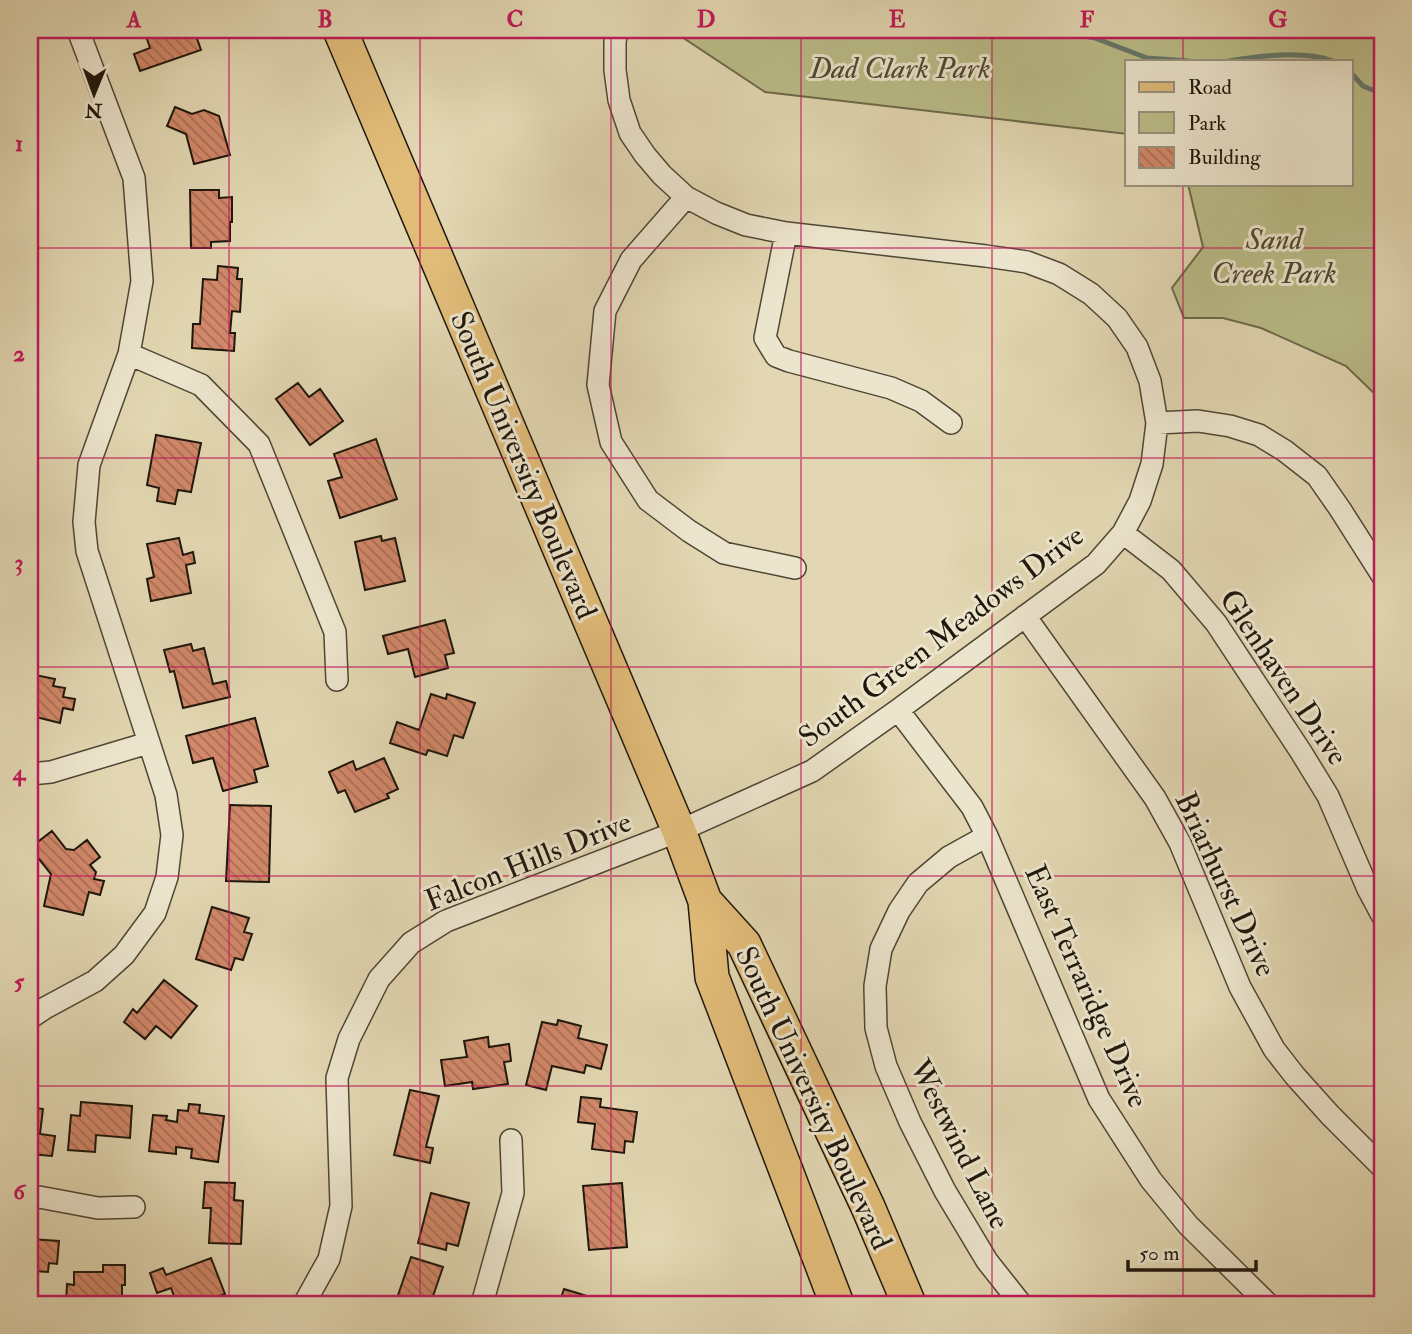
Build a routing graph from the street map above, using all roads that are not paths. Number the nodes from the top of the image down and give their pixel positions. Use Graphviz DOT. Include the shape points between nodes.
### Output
graph roads {
  1 [pos="78,30"];
  2 [pos="340,30"];
  3 [pos="617,30"];
  4 [pos="686,197"];
  5 [pos="786,233"];
  6 [pos="129,354"];
  7 [pos="1157,422"];
  8 [pos="951,423"];
  9 [pos="1123,533"];
  10 [pos="795,568"];
  11 [pos="1382,575"];
  12 [pos="1025,616"];
  13 [pos="337,680"];
  14 [pos="898,710"];
  15 [pos="148,743"];
  16 [pos="30,774"];
  17 [pos="679,831"];
  18 [pos="987,836"];
  19 [pos="705,901"];
  20 [pos="1382,915"];
  21 [pos="30,1018"];
  22 [pos="511,1140"];
  23 [pos="1382,1167"];
  24 [pos="30,1198"];
  25 [pos="134,1207"];
  26 [pos="304,1304"];
  27 [pos="482,1304"];
  28 [pos="837,1304"];
  29 [pos="909,1304"];
  30 [pos="1021,1304"];
  31 [pos="1268,1304"];
  1 -- 6 [label="street" via="134,178 142,281"];
  2 -- 17 [label="main road, South University Boulevard"];
  3 -- 4 [label="street, South Green Meadows Drive" via="615,70 630,133 653,165"];
  4 -- 5 [label="street, South Green Meadows Drive" via="746,225"];
  4 -- 10 [label="street" via="631,260 605,311 598,385 611,442 648,500 689,531 724,553"];
  5 -- 7 [label="street, South Green Meadows Drive" via="1027,262 1059,274 1100,302 1137,347 1150,381"];
  5 -- 8 [label="street" via="765,338 776,356 891,388 921,401"];
  6 -- 13 [label="street" via="201,384 258,444 335,632"];
  6 -- 15 [label="street" via="89,465 84,522 88,551"];
  7 -- 9 [label="street, South Green Meadows Drive" via="1152,464"];
  7 -- 11 [label="street" via="1230,426 1259,435 1285,451 1317,476"];
  9 -- 12 [label="street, South Green Meadows Drive" via="1096,564"];
  9 -- 20 [label="street, Glenhaven Drive" via="1171,570 1216,623 1328,796"];
  12 -- 14 [label="street, South Green Meadows Drive"];
  12 -- 23 [label="street, Briarhurst Drive" via="1155,799 1180,843 1240,987 1274,1049 1303,1086"];
  14 -- 17 [label="street, South Green Meadows Drive" via="812,771"];
  14 -- 18 [label="street, East Terraridge Drive" via="972,807"];
  15 -- 16 [label="street"];
  15 -- 21 [label="street" via="166,795 172,835 167,877 155,913 124,955 95,981"];
  17 -- 19 [label="main road, South University Boulevard"];
  17 -- 26 [label="street, Falcon Hills Drive" via="446,921 411,943 379,979 349,1039 337,1078 341,1206 329,1259"];
  18 -- 30 [label="street, Westwind Lane" via="918,883 898,911 881,949 874,986 876,1028 886,1066 945,1191 987,1261"];
  18 -- 31 [label="street, East Terraridge Drive" via="1100,1100 1151,1180 1188,1225"];
  19 -- 28 [label="main road, South University Boulevard" via="712,977"];
  19 -- 29 [label="main road, South University Boulevard" via="744,944"];
  22 -- 27 [label="street" via="513,1193"];
  24 -- 25 [label="street" via="98,1208"];
}
